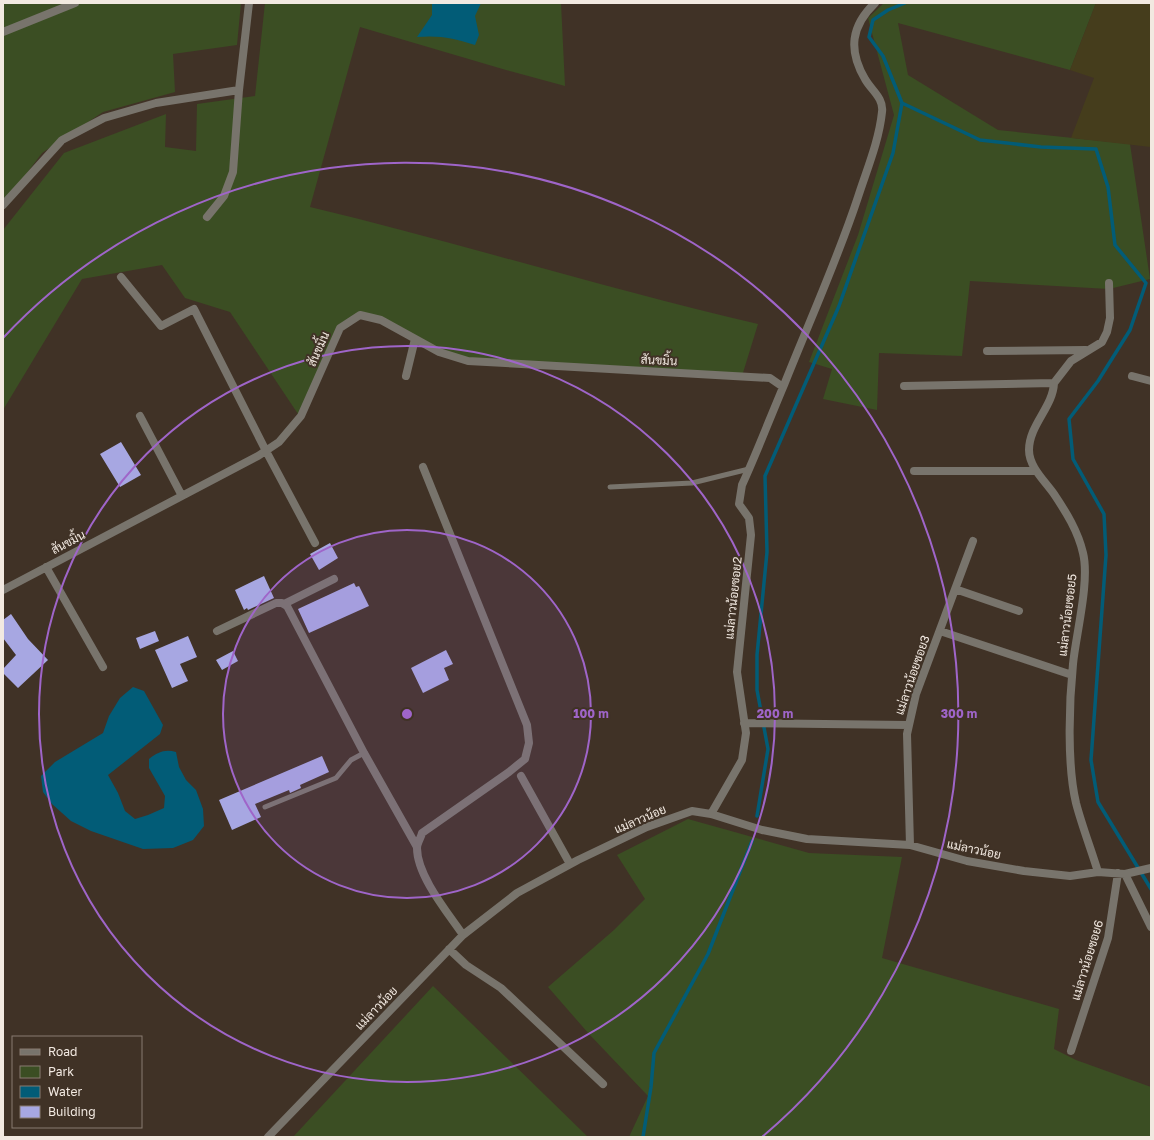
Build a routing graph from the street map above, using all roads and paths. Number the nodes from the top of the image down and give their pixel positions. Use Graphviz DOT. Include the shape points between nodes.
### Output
graph roads {
  1 [pos="76,3"];
  2 [pos="249,3"];
  3 [pos="875,3"];
  4 [pos="3,32"];
  5 [pos="238,90"];
  6 [pos="3,205"];
  7 [pos="207,217"];
  8 [pos="121,277"];
  9 [pos="1109,283"];
  10 [pos="415,339"];
  11 [pos="1089,350"];
  12 [pos="987,351"];
  13 [pos="406,376"];
  14 [pos="1132,376"];
  15 [pos="1151,380"];
  16 [pos="1054,383"];
  17 [pos="904,386"];
  18 [pos="783,387"];
  19 [pos="140,416"];
  20 [pos="266,451"];
  21 [pos="423,467"];
  22 [pos="750,469"];
  23 [pos="914,471"];
  24 [pos="1036,471"];
  25 [pos="610,487"];
  26 [pos="182,496"];
  27 [pos="973,541"];
  28 [pos="315,543"];
  29 [pos="46,567"];
  30 [pos="334,579"];
  31 [pos="955,589"];
  32 [pos="3,590"];
  33 [pos="284,604"];
  34 [pos="1019,611"];
  35 [pos="217,631"];
  36 [pos="940,631"];
  37 [pos="103,668"];
  38 [pos="1072,675"];
  39 [pos="744,723"];
  40 [pos="908,725"];
  41 [pos="364,753"];
  42 [pos="521,776"];
  43 [pos="265,807"];
  44 [pos="711,814"];
  45 [pos="910,845"];
  46 [pos="417,847"];
  47 [pos="570,864"];
  48 [pos="1151,868"];
  49 [pos="1098,872"];
  50 [pos="1122,873"];
  51 [pos="1151,927"];
  52 [pos="463,935"];
  53 [pos="449,950"];
  54 [pos="1071,1052"];
  55 [pos="603,1084"];
  56 [pos="268,1137"];
  1 -- 4 [label="street"];
  2 -- 5 [label="street"];
  3 -- 18 [label="street, แม่ลาวน้อยซอย2" via="860,20 855,30 854,45 856,58 865,79 882,103 876,140 849,224"];
  5 -- 6 [label="street" via="156,104 104,118 62,140"];
  5 -- 7 [label="street" via="233,172 224,196"];
  8 -- 20 [label="street" via="161,326 194,309"];
  9 -- 11 [label="street" via="1110,318 1107,332 1102,342"];
  10 -- 13 [label="street"];
  10 -- 18 [label="street, สันขมิ้น" via="439,352 468,361 770,378"];
  10 -- 20 [label="street, สันขมิ้น" via="381,320 360,315 340,328 301,416 279,442"];
  11 -- 12 [label="street"];
  11 -- 16 [label="street" via="1071,361"];
  14 -- 15 [label="street"];
  16 -- 17 [label="street"];
  16 -- 24 [label="street, แม่ลาวน้อยซอย5" via="1052,399 1033,434 1029,450"];
  18 -- 22 [label="street, แม่ลาวน้อยซอย2"];
  19 -- 26 [label="street"];
  20 -- 26 [label="street, สันขมิ้น"];
  20 -- 28 [label="street"];
  21 -- 46 [label="street" via="527,725 530,743 525,759 422,833"];
  22 -- 25 [label="lane" via="692,483"];
  22 -- 39 [label="street, แม่ลาวน้อยซอย2" via="742,485 739,504 749,518 751,535 737,672"];
  23 -- 24 [label="street"];
  24 -- 38 [label="street, แม่ลาวน้อยซอย5" via="1053,492 1073,525 1083,554 1085,580"];
  26 -- 29 [label="street, สันขมิ้น"];
  27 -- 31 [label="street, แม่ลาวน้อยซอย3"];
  29 -- 32 [label="street, สันขมิ้น"];
  29 -- 37 [label="street"];
  30 -- 33 [label="street"];
  31 -- 34 [label="street"];
  31 -- 36 [label="street, แม่ลาวน้อยซอย3"];
  33 -- 35 [label="street" via="276,603"];
  33 -- 41 [label="street"];
  36 -- 38 [label="street"];
  36 -- 40 [label="street, แม่ลาวน้อยซอย3" via="916,694"];
  38 -- 49 [label="street, แม่ลาวน้อยซอย5" via="1072,773 1076,803"];
  39 -- 40 [label="street"];
  39 -- 44 [label="street, แม่ลาวน้อยซอย2" via="746,733 742,760"];
  40 -- 45 [label="street, แม่ลาวน้อยซอย3"];
  41 -- 43 [label="lane" via="351,760 336,778"];
  41 -- 46 [label="street"];
  42 -- 47 [label="street"];
  44 -- 45 [label="street, แม่ลาวน้อย" via="762,830 807,839"];
  44 -- 47 [label="street, แม่ลาวน้อย" via="692,811 686,813 647,827"];
  45 -- 49 [label="street, แม่ลาวน้อย" via="967,861 1024,871 1070,876"];
  46 -- 52 [label="street" via="430,888"];
  47 -- 52 [label="street, แม่ลาวน้อย" via="517,893"];
  48 -- 50 [label="street, แม่ลาวน้อย"];
  49 -- 50 [label="street, แม่ลาวน้อย"];
  50 -- 51 [label="street"];
  50 -- 54 [label="street, แม่ลาวน้อยซอย6" via="1108,938"];
  52 -- 53 [label="street, แม่ลาวน้อย"];
  53 -- 55 [label="street" via="466,965 501,988"];
  53 -- 56 [label="street, แม่ลาวน้อย"];
}
